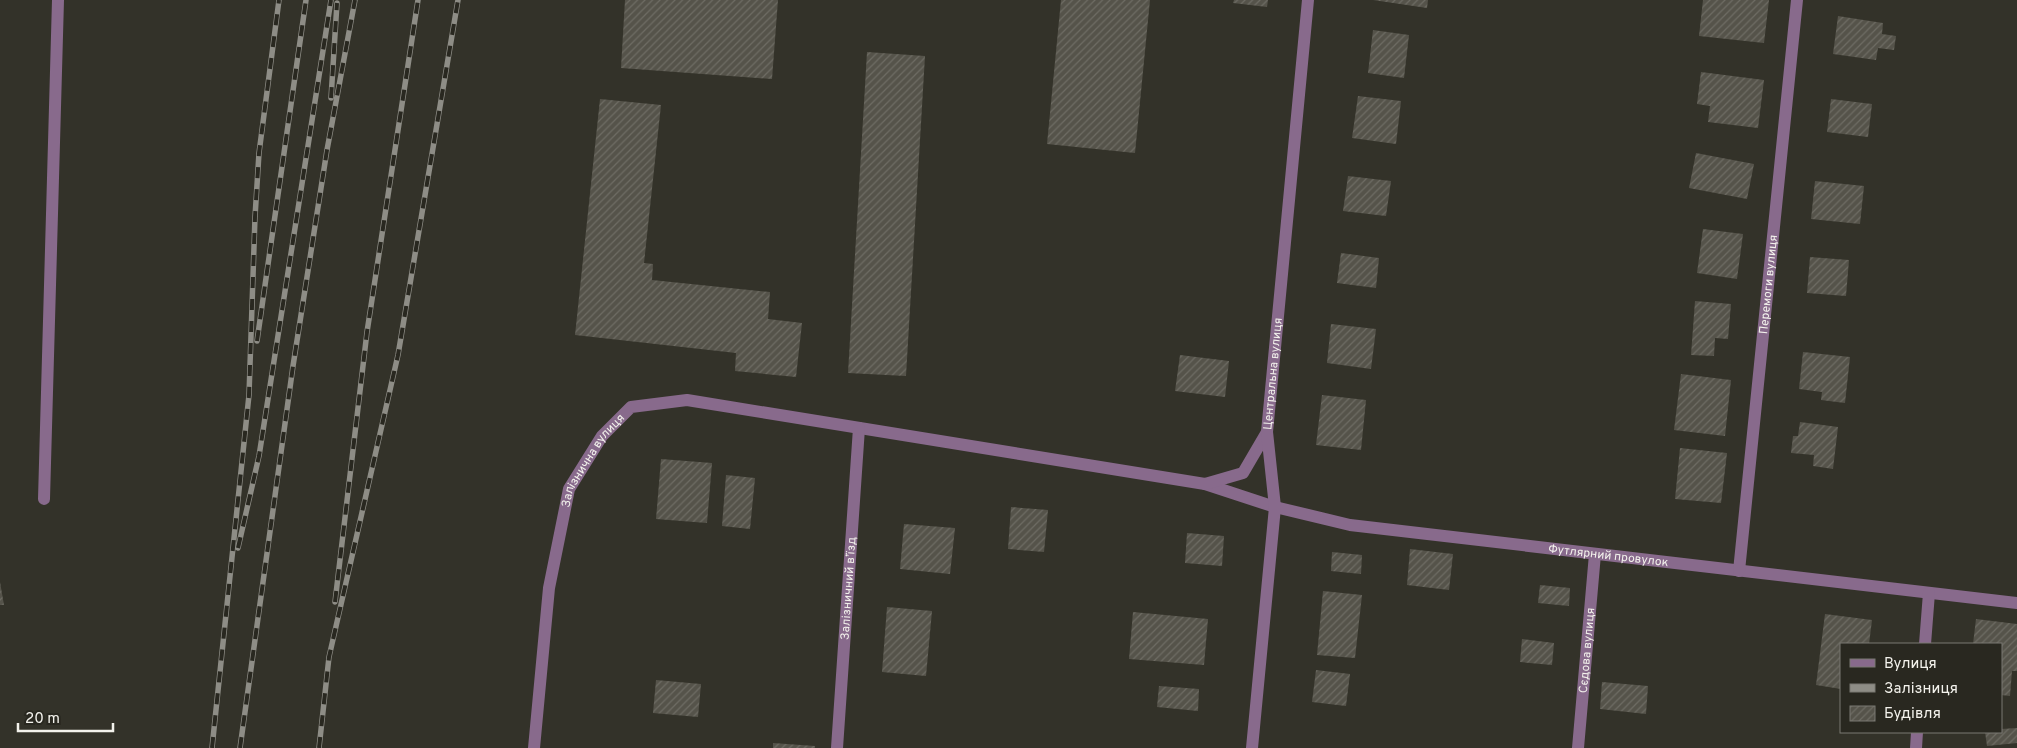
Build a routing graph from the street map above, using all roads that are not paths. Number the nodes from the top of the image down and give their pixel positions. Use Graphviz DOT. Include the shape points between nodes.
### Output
graph roads {
  1 [pos="58,0"];
  2 [pos="1308,0"];
  3 [pos="1797,0"];
  4 [pos="859,428"];
  5 [pos="1267,432"];
  6 [pos="1205,484"];
  7 [pos="44,499"];
  8 [pos="1275,507"];
  9 [pos="1594,554"];
  10 [pos="1739,571"];
  11 [pos="1929,594"];
  12 [pos="2017,602"];
  13 [pos="1925,643"];
  14 [pos="1917,733"];
  15 [pos="534,748"];
  16 [pos="836,748"];
  17 [pos="1252,748"];
  18 [pos="1578,748"];
  19 [pos="1916,748"];
  1 -- 7 [label="street"];
  2 -- 5 [label="street, Центральна вулиця"];
  3 -- 10 [label="street, Перемоги вулиця"];
  4 -- 6 [label="street, Залізнична вулиця"];
  4 -- 15 [label="street, Залізнична вулиця" via="687,400 631,407 602,436 569,489 549,588"];
  4 -- 16 [label="street, Залізничний в’їзд"];
  5 -- 6 [label="street" via="1243,473"];
  5 -- 8 [label="street, Центральна вулиця"];
  6 -- 8 [label="street, Футлярний провулок"];
  8 -- 9 [label="street, Футлярний провулок" via="1350,525"];
  8 -- 17 [label="street, Центральна вулиця"];
  9 -- 10 [label="street, Футлярний провулок"];
  9 -- 18 [label="street, Сєдова вулиця"];
  10 -- 11 [label="street, Футлярний провулок"];
  11 -- 12 [label="street, Футлярний провулок"];
  11 -- 13 [label="street"];
  14 -- 19 [label="street"];
}
